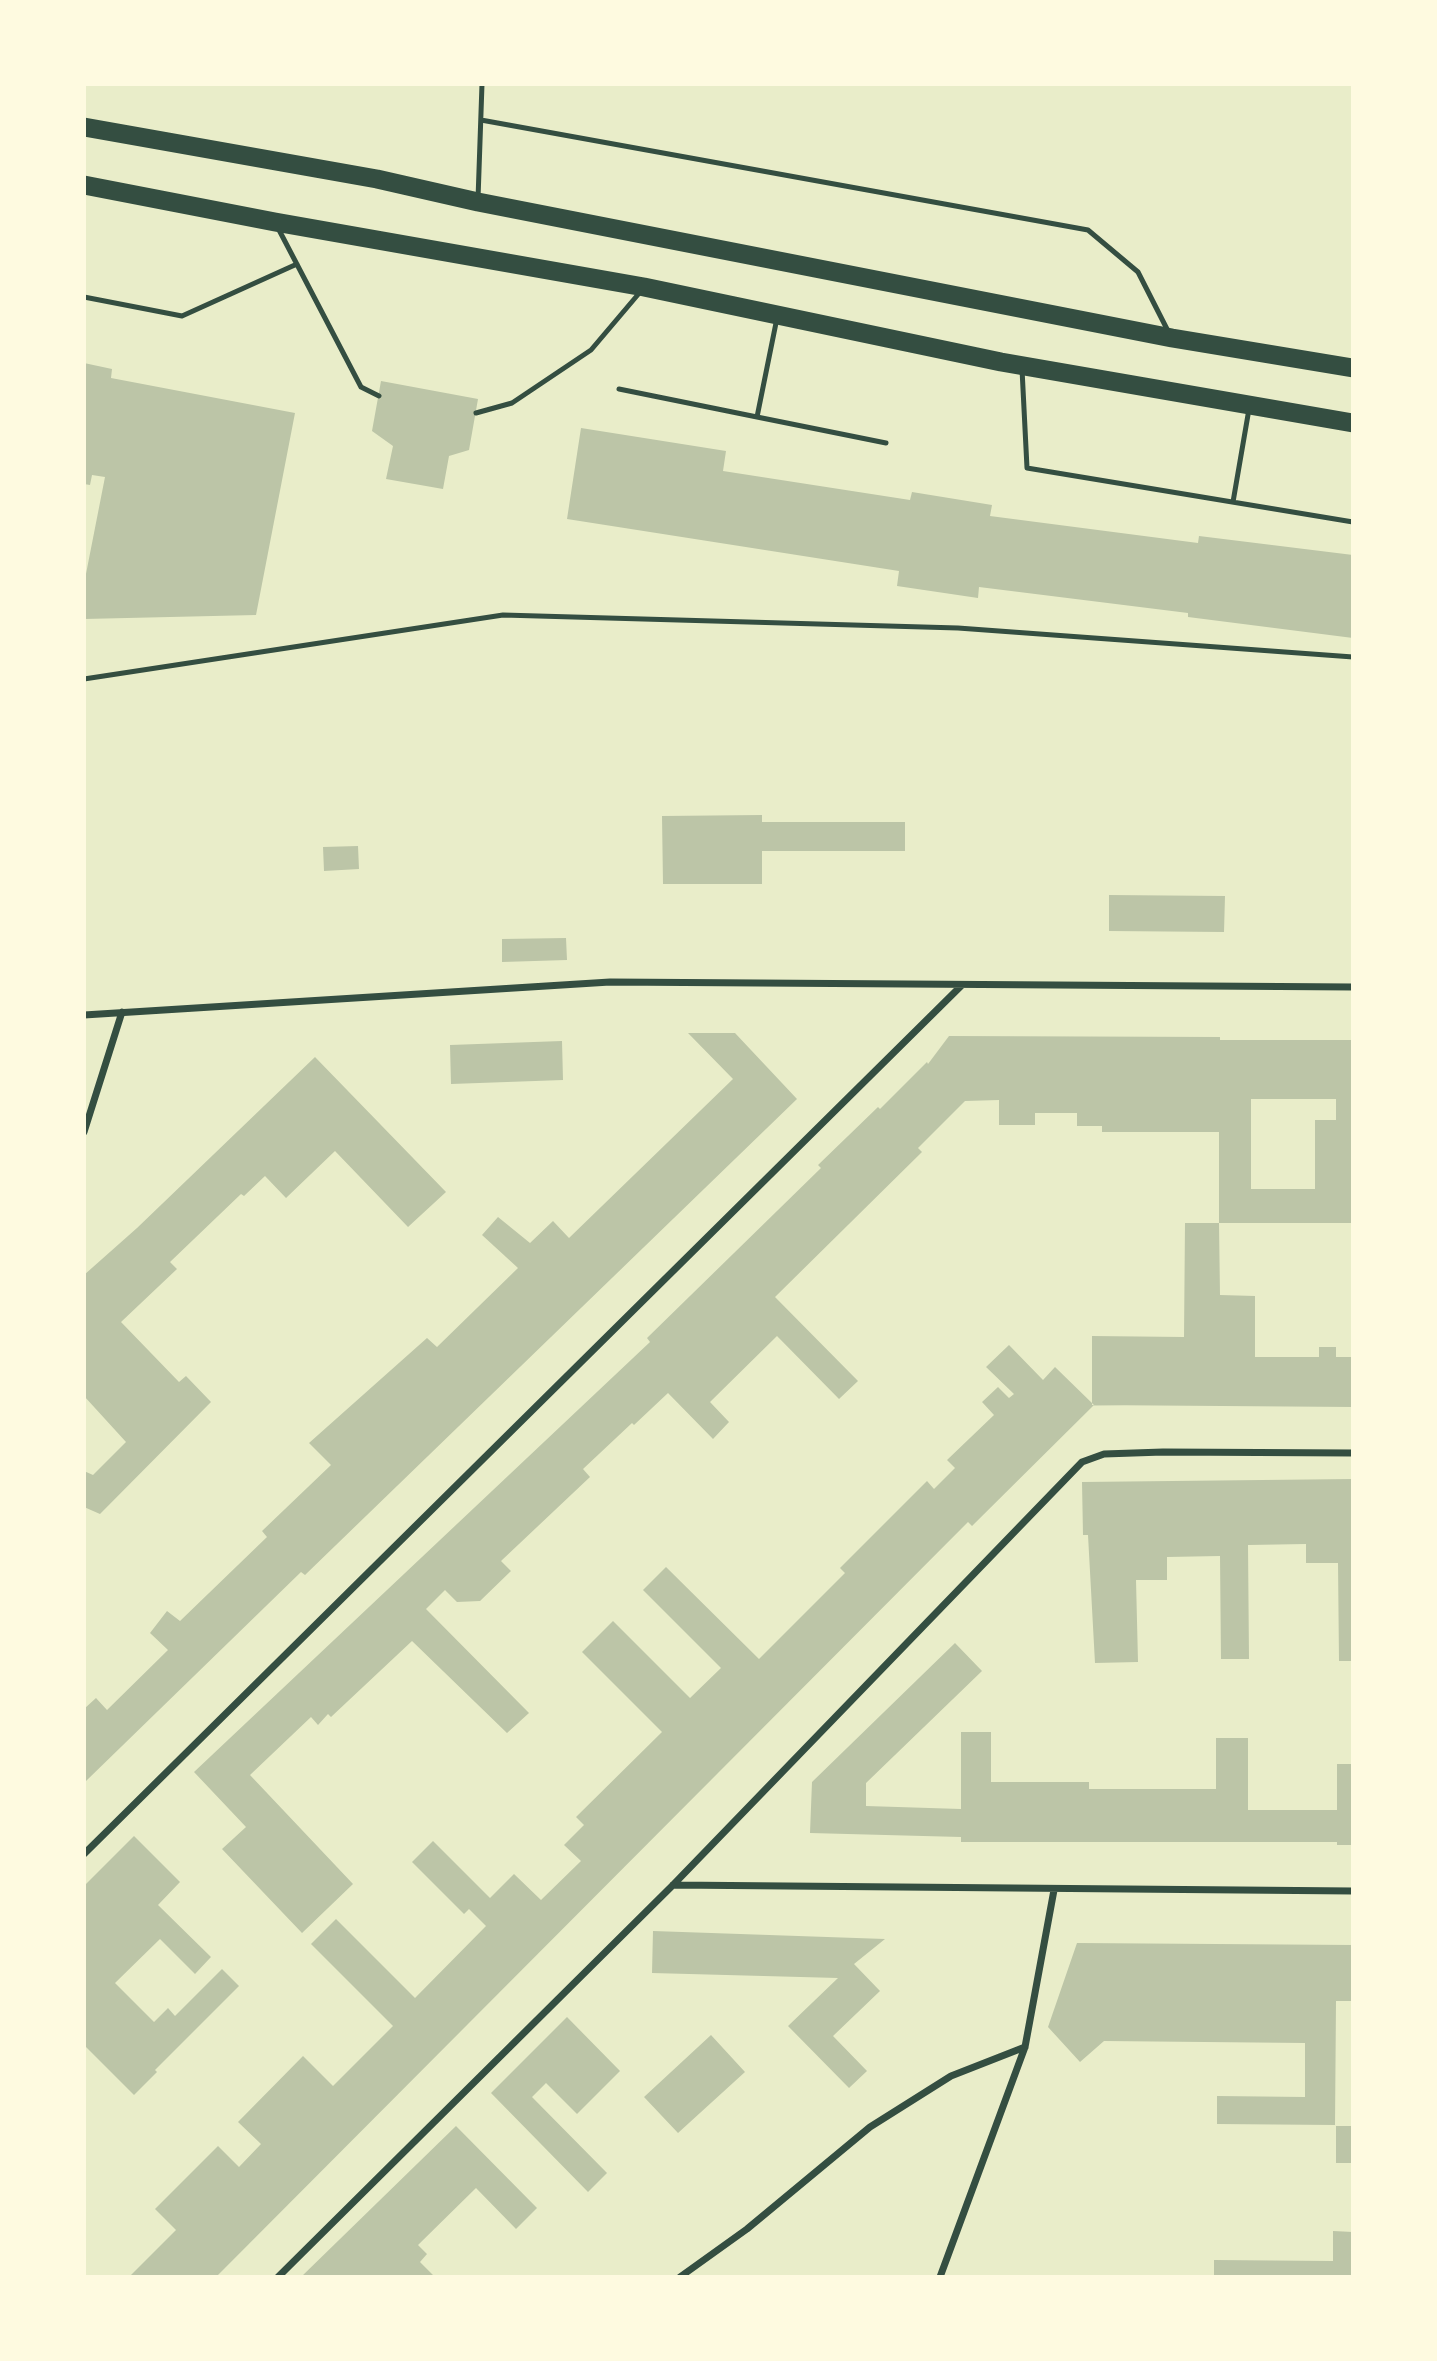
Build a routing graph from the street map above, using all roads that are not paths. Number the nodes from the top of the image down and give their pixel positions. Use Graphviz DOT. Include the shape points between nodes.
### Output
graph roads {
  1 [pos="482,84"];
  2 [pos="481,120"];
  3 [pos="84,127"];
  4 [pos="84,186"];
  5 [pos="478,202"];
  6 [pos="275,222"];
  7 [pos="297,264"];
  8 [pos="644,286"];
  9 [pos="84,297"];
  10 [pos="778,315"];
  11 [pos="1172,338"];
  12 [pos="1022,365"];
  13 [pos="1353,368"];
  14 [pos="619,389"];
  15 [pos="379,396"];
  16 [pos="1249,404"];
  17 [pos="476,413"];
  18 [pos="757,417"];
  19 [pos="1353,423"];
  20 [pos="886,443"];
  21 [pos="1233,502"];
  22 [pos="1353,522"];
  23 [pos="1353,657"];
  24 [pos="84,679"];
  25 [pos="962,985"];
  26 [pos="1353,987"];
  27 [pos="122,1012"];
  28 [pos="84,1015"];
  29 [pos="84,1132"];
  30 [pos="1353,1453"];
  31 [pos="84,1854"];
  32 [pos="673,1885"];
  33 [pos="1054,1890"];
  34 [pos="1353,1891"];
  35 [pos="1025,2047"];
  36 [pos="278,2277"];
  37 [pos="680,2277"];
  38 [pos="940,2277"];
  1 -- 2 [label="lane"];
  2 -- 5 [label="lane"];
  2 -- 11 [label="lane" via="1088,230 1138,272"];
  3 -- 5 [label="highway" via="377,179"];
  4 -- 6 [label="highway"];
  5 -- 11 [label="highway"];
  6 -- 7 [label="lane"];
  6 -- 8 [label="highway"];
  7 -- 9 [label="lane" via="182,316"];
  7 -- 15 [label="lane" via="361,387"];
  8 -- 10 [label="highway"];
  8 -- 17 [label="lane" via="591,350 512,403"];
  10 -- 12 [label="highway"];
  10 -- 18 [label="lane"];
  11 -- 13 [label="highway"];
  12 -- 16 [label="highway"];
  12 -- 21 [label="lane" via="1027,468"];
  14 -- 18 [label="lane"];
  16 -- 19 [label="highway"];
  16 -- 21 [label="lane"];
  18 -- 20 [label="lane"];
  21 -- 22 [label="lane"];
  23 -- 24 [label="lane" via="958,628 503,615"];
  25 -- 26 [label="street"];
  25 -- 27 [label="street" via="610,982"];
  25 -- 31 [label="street"];
  27 -- 28 [label="street"];
  27 -- 29 [label="street"];
  30 -- 32 [label="street" via="1163,1452 1104,1454 1082,1462"];
  32 -- 33 [label="street"];
  32 -- 36 [label="street"];
  33 -- 34 [label="street"];
  33 -- 35 [label="street"];
  35 -- 37 [label="street" via="951,2076 870,2127 747,2229"];
  35 -- 38 [label="street"];
}
